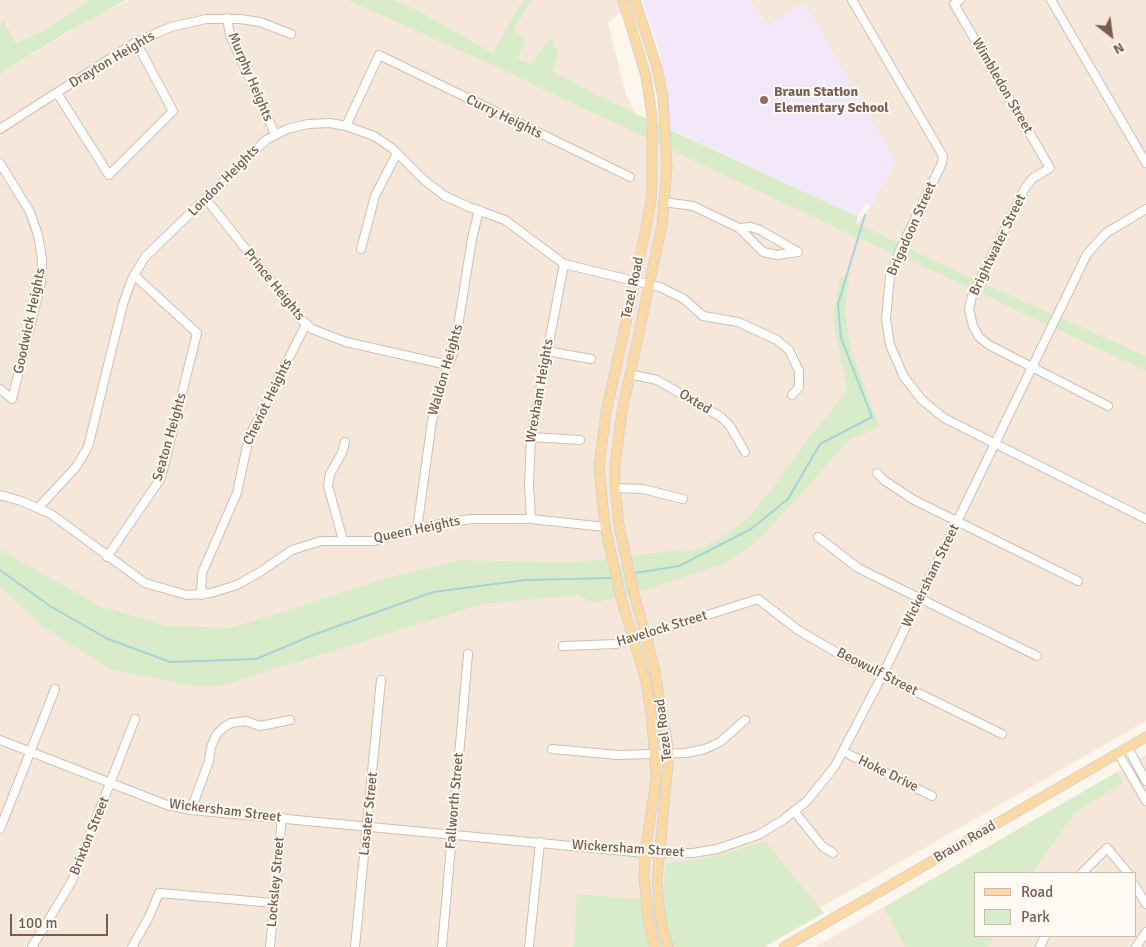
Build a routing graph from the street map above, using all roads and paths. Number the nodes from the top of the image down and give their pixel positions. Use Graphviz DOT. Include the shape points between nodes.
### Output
graph roads {
  1 [pos="623,0"];
  2 [pos="635,0"];
  3 [pos="852,0"];
  4 [pos="1051,0"];
  5 [pos="957,2"];
  6 [pos="227,18"];
  7 [pos="291,34"];
  8 [pos="136,42"];
  9 [pos="57,93"];
  10 [pos="346,126"];
  11 [pos="0,129"];
  12 [pos="275,134"];
  13 [pos="397,153"];
  14 [pos="0,163"];
  15 [pos="1146,163"];
  16 [pos="1050,168"];
  17 [pos="630,177"];
  18 [pos="206,199"];
  19 [pos="664,202"];
  20 [pos="1146,209"];
  21 [pos="479,210"];
  22 [pos="739,228"];
  23 [pos="360,249"];
  24 [pos="564,264"];
  25 [pos="134,275"];
  26 [pos="635,282"];
  27 [pos="648,285"];
  28 [pos="306,324"];
  29 [pos="546,351"];
  30 [pos="592,359"];
  31 [pos="448,365"];
  32 [pos="1032,367"];
  33 [pos="630,374"];
  34 [pos="0,389"];
  35 [pos="792,395"];
  36 [pos="1108,406"];
  37 [pos="531,436"];
  38 [pos="580,440"];
  39 [pos="345,442"];
  40 [pos="995,444"];
  41 [pos="745,452"];
  42 [pos="877,473"];
  43 [pos="615,488"];
  44 [pos="0,495"];
  45 [pos="683,499"];
  46 [pos="38,507"];
  47 [pos="1146,518"];
  48 [pos="531,519"];
  49 [pos="958,522"];
  50 [pos="605,527"];
  51 [pos="417,530"];
  52 [pos="818,537"];
  53 [pos="343,540"];
  54 [pos="107,557"];
  55 [pos="630,575"];
  56 [pos="616,578"];
  57 [pos="1078,581"];
  58 [pos="201,595"];
  59 [pos="758,599"];
  60 [pos="919,599"];
  61 [pos="646,634"];
  62 [pos="634,637"];
  63 [pos="563,646"];
  64 [pos="468,654"];
  65 [pos="1037,656"];
  66 [pos="882,676"];
  67 [pos="382,680"];
  68 [pos="55,689"];
  69 [pos="135,719"];
  70 [pos="290,720"];
  71 [pos="745,720"];
  72 [pos="1002,734"];
  73 [pos="1146,737"];
  74 [pos="0,740"];
  75 [pos="1128,748"];
  76 [pos="552,749"];
  77 [pos="31,752"];
  78 [pos="844,752"];
  79 [pos="668,753"];
  80 [pos="656,754"];
  81 [pos="1118,754"];
  82 [pos="1146,781"];
  83 [pos="111,783"];
  84 [pos="932,796"];
  85 [pos="1146,801"];
  86 [pos="191,810"];
  87 [pos="794,811"];
  88 [pos="282,817"];
  89 [pos="368,825"];
  90 [pos="0,829"];
  91 [pos="452,833"];
  92 [pos="540,842"];
  93 [pos="645,852"];
  94 [pos="658,853"];
  95 [pos="833,853"];
  96 [pos="1083,872"];
  97 [pos="1127,872"];
  98 [pos="1136,888"];
  99 [pos="274,903"];
  100 [pos="1146,904"];
  101 [pos="1146,932"];
  102 [pos="32,947"];
  103 [pos="132,947"];
  104 [pos="270,947"];
  105 [pos="354,947"];
  106 [pos="442,947"];
  107 [pos="529,947"];
  108 [pos="655,947"];
  109 [pos="668,947"];
  110 [pos="784,947"];
  111 [pos="1136,947"];
  1 -- 26 [label="main road, Tezel Road" via="639,49 652,116 651,202"];
  2 -- 19 [label="main road, Tezel Road" via="651,44 663,98 667,167"];
  3 -- 40 [label="street, Brigadoon Street" via="943,156 890,276 886,306 890,345 904,377 922,400 944,418"];
  4 -- 15 [label="street"];
  5 -- 16 [label="street, Wimbledon Street"];
  6 -- 7 [label="street, Drayton Heights" via="260,22"];
  6 -- 8 [label="street, Drayton Heights" via="179,24"];
  6 -- 12 [label="street, Murphy Heights" via="230,36"];
  8 -- 9 [label="street, Drayton Heights"];
  8 -- 9 [label="street" via="172,111 109,174"];
  9 -- 11 [label="street, Drayton Heights"];
  10 -- 12 [label="street, London Heights" via="308,124"];
  10 -- 13 [label="street, London Heights" via="374,136"];
  10 -- 17 [label="street, Curry Heights" via="379,55"];
  12 -- 18 [label="street, London Heights" via="249,154"];
  13 -- 21 [label="street, London Heights" via="445,196"];
  13 -- 23 [label="street" via="375,196"];
  14 -- 34 [label="street, Goodwick Heights" via="35,223 42,259 40,283 12,399"];
  16 -- 32 [label="street, Brightwater Street" via="1033,178 1025,188 972,296 969,309 973,326 986,343"];
  18 -- 25 [label="street, London Heights" via="153,248"];
  18 -- 28 [label="street, Prince Heights"];
  19 -- 22 [label="street" via="693,206"];
  19 -- 27 [label="main road, Tezel Road"];
  20 -- 32 [label="street, Wickersham Street" via="1106,233 1091,248"];
  21 -- 24 [label="street, London Heights" via="505,220"];
  21 -- 31 [label="street, Waldon Heights" via="460,322"];
  22 -- 22 [label="street" via="763,252 776,256 798,252 760,230"];
  24 -- 26 [label="street, London Heights"];
  24 -- 29 [label="street, Wrexham Heights"];
  25 -- 46 [label="street, London Heights" via="123,304 90,442 76,467"];
  25 -- 54 [label="street, Seaton Heights" via="197,333 162,478"];
  26 -- 27 [label="street, London Heights"];
  26 -- 50 [label="main road, Tezel Road" via="602,439 599,467"];
  27 -- 33 [label="main road, Tezel Road"];
  27 -- 35 [label="street, London Heights" via="673,292 703,316 738,322 784,345 796,360 799,371 799,387"];
  28 -- 31 [label="street, Prince Heights" via="318,333 346,342"];
  28 -- 58 [label="street, Cheviot Heights" via="249,437 237,493 202,573"];
  29 -- 30 [label="street"];
  29 -- 37 [label="street, Wrexham Heights"];
  31 -- 51 [label="street, Waldon Heights" via="432,421"];
  32 -- 36 [label="street, Brightwater Street"];
  32 -- 40 [label="street, Wickersham Street"];
  33 -- 41 [label="street, Oxted" via="656,380 721,417"];
  33 -- 43 [label="main road, Tezel Road" via="615,465"];
  37 -- 38 [label="street"];
  37 -- 48 [label="street, Wrexham Heights"];
  39 -- 53 [label="street" via="328,486"];
  40 -- 47 [label="street, Brigadoon Street"];
  40 -- 49 [label="street, Wickersham Street"];
  42 -- 49 [label="street" via="900,492"];
  43 -- 45 [label="street" via="644,489"];
  43 -- 55 [label="main road, Tezel Road"];
  44 -- 46 [label="street, Queen Heights"];
  46 -- 54 [label="street, Queen Heights" via="62,521"];
  48 -- 50 [label="street, Queen Heights"];
  48 -- 51 [label="street, Queen Heights" via="472,519"];
  49 -- 57 [label="street"];
  49 -- 60 [label="street, Wickersham Street"];
  50 -- 56 [label="main road, Tezel Road"];
  51 -- 53 [label="street, Queen Heights" via="374,541"];
  52 -- 60 [label="street" via="858,568"];
  53 -- 58 [label="street, Queen Heights" via="301,546 237,585"];
  54 -- 58 [label="street, Queen Heights" via="156,588"];
  55 -- 56 [label="street"];
  55 -- 61 [label="main road, Tezel Road"];
  56 -- 62 [label="main road, Tezel Road"];
  59 -- 61 [label="street, Havelock Street"];
  59 -- 66 [label="street, Beowulf Street" via="798,630"];
  60 -- 65 [label="street"];
  60 -- 66 [label="street, Wickersham Street"];
  61 -- 62 [label="street, Havelock Street"];
  61 -- 79 [label="main road, Tezel Road" via="658,683"];
  62 -- 63 [label="street, Havelock Street" via="608,645"];
  62 -- 80 [label="main road, Tezel Road" via="646,681"];
  64 -- 91 [label="street, Fallworth Street"];
  66 -- 72 [label="street, Beowulf Street"];
  66 -- 78 [label="street, Wickersham Street"];
  67 -- 89 [label="street, Lasater Street"];
  68 -- 77 [label="street"];
  69 -- 83 [label="street, Brixton Street"];
  70 -- 86 [label="street" via="260,726 246,721 223,728 216,735 210,761"];
  71 -- 79 [label="street" via="727,738 705,749"];
  73 -- 75 [label="main road, Braun Road"];
  74 -- 77 [label="street, Wickersham Street"];
  75 -- 81 [label="main road, Braun Road"];
  75 -- 82 [label="street"];
  76 -- 80 [label="street" via="618,755"];
  77 -- 83 [label="street, Wickersham Street"];
  77 -- 90 [label="street"];
  78 -- 84 [label="street, Hoke Drive"];
  78 -- 87 [label="street, Wickersham Street" via="822,785"];
  79 -- 80 [label="street"];
  79 -- 94 [label="main road, Tezel Road" via="667,790"];
  80 -- 93 [label="main road, Tezel Road" via="656,779"];
  81 -- 85 [label="street"];
  81 -- 110 [label="main road, Braun Road"];
  83 -- 86 [label="street, Wickersham Street" via="167,805"];
  83 -- 102 [label="street, Brixton Street" via="72,881"];
  86 -- 88 [label="street, Wickersham Street"];
  87 -- 94 [label="street, Wickersham Street" via="758,835 724,847 693,853"];
  87 -- 95 [label="street" via="823,847"];
  88 -- 89 [label="street, Wickersham Street"];
  88 -- 99 [label="street, Locksley Street"];
  89 -- 91 [label="street, Wickersham Street"];
  89 -- 105 [label="street, Lasater Street"];
  91 -- 92 [label="street, Wickersham Street"];
  91 -- 106 [label="street, Fallworth Street"];
  92 -- 93 [label="street, Wickersham Street"];
  92 -- 107 [label="street"];
  93 -- 94 [label="street, Wickersham Street"];
  93 -- 108 [label="main road, Tezel Road" via="645,896"];
  94 -- 109 [label="main road, Tezel Road" via="658,901"];
  96 -- 97 [label="street" via="1107,848"];
  98 -- 100 [label="street"];
  99 -- 103 [label="street" via="159,893"];
  99 -- 104 [label="street, Locksley Street"];
  101 -- 111 [label="street"];
}
